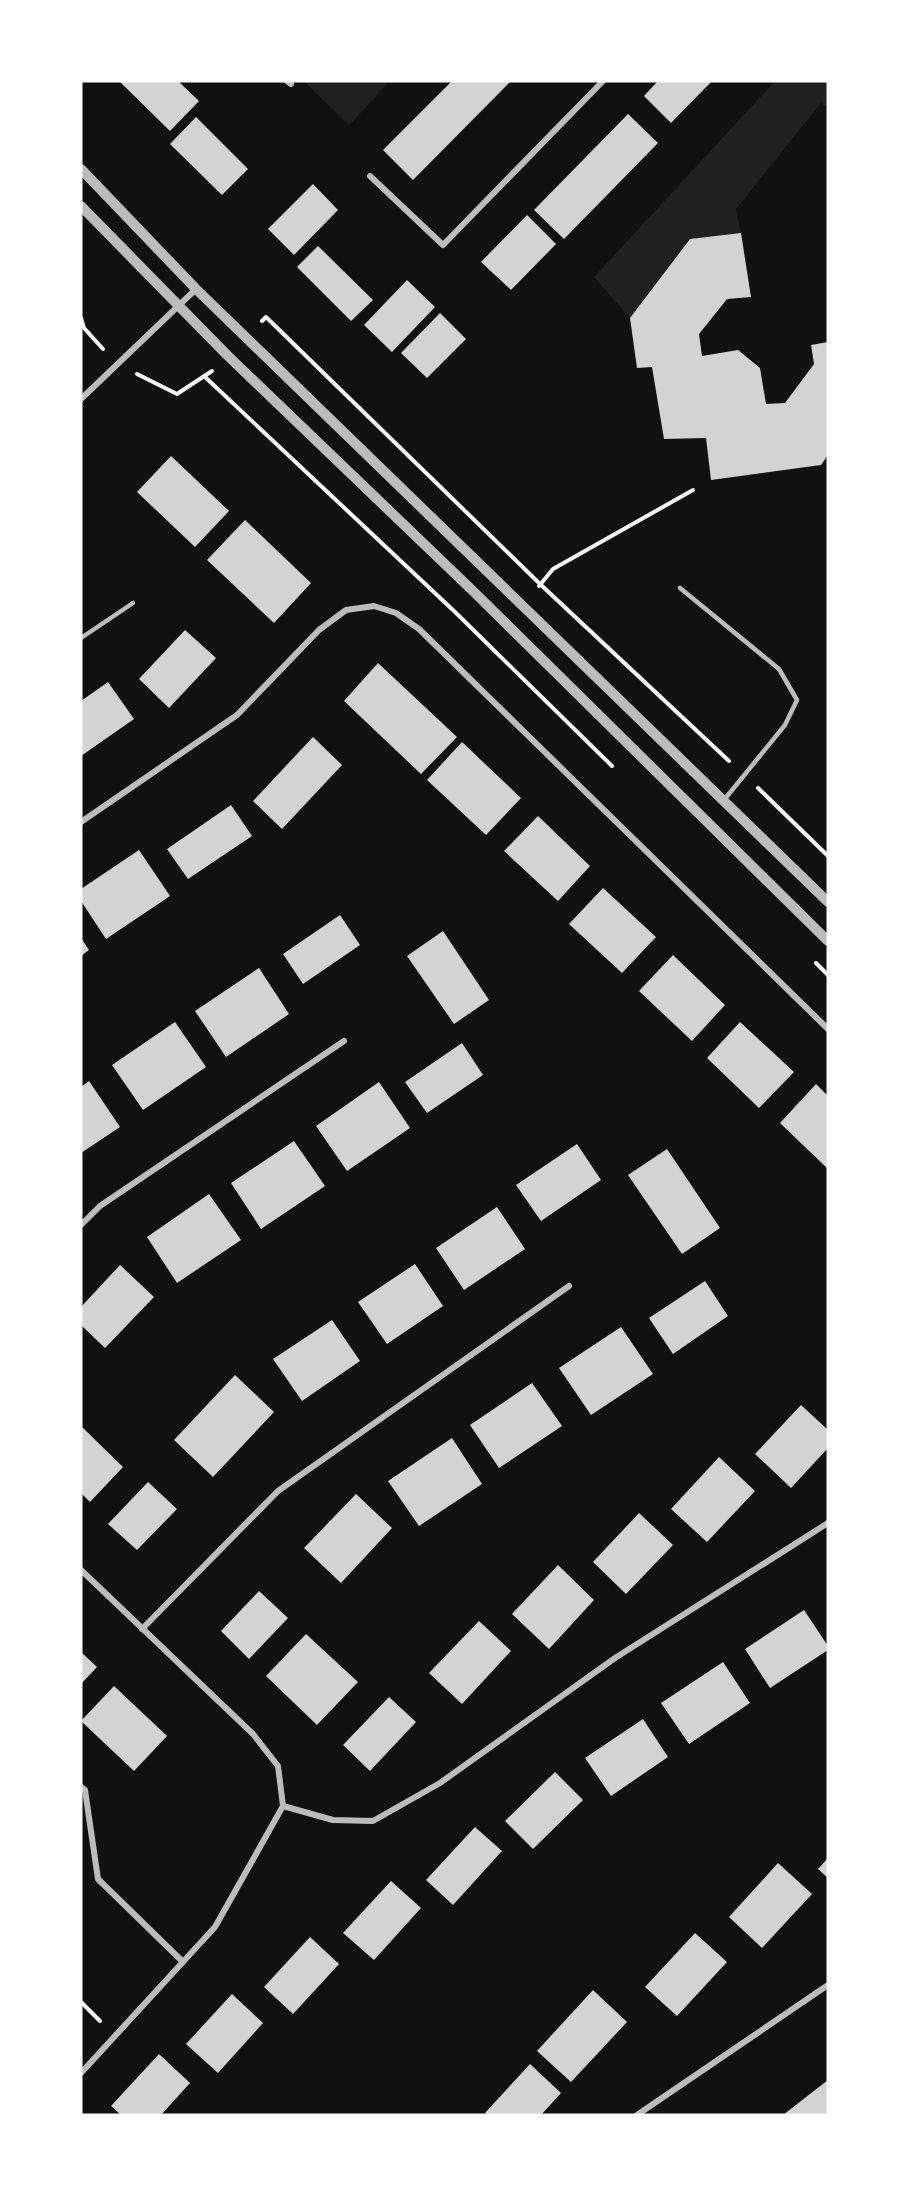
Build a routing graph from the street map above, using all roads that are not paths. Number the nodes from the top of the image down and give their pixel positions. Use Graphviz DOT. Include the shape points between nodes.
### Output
graph roads {
  1 [pos="603,81"];
  2 [pos="81,169"];
  3 [pos="370,176"];
  4 [pos="81,207"];
  5 [pos="196,290"];
  6 [pos="180,307"];
  7 [pos="81,399"];
  8 [pos="680,588"];
  9 [pos="133,603"];
  10 [pos="81,638"];
  11 [pos="724,801"];
  12 [pos="81,822"];
  13 [pos="828,902"];
  14 [pos="828,940"];
  15 [pos="828,1029"];
  16 [pos="344,1041"];
  17 [pos="81,1225"];
  18 [pos="569,1286"];
  19 [pos="828,1523"];
  20 [pos="81,1570"];
  21 [pos="142,1629"];
  22 [pos="81,1787"];
  23 [pos="283,1806"];
  24 [pos="183,1962"];
  25 [pos="828,1985"];
  26 [pos="81,2073"];
  27 [pos="637,2115"];
  1 -- 3 [label="street" via="443,245"];
  2 -- 5 [label="street"];
  4 -- 6 [label="street"];
  5 -- 6 [label="street"];
  5 -- 11 [label="street"];
  6 -- 7 [label="street"];
  6 -- 14 [label="street"];
  8 -- 11 [label="lane" via="779,669 797,700 785,725"];
  9 -- 10 [label="lane"];
  11 -- 13 [label="street"];
  12 -- 15 [label="street" via="237,715 319,630 345,610 374,606 396,613 419,629"];
  16 -- 17 [label="street" via="100,1206"];
  18 -- 21 [label="street" via="278,1491"];
  19 -- 23 [label="street" via="615,1658 440,1784 373,1821 333,1820"];
  20 -- 21 [label="street"];
  21 -- 23 [label="street" via="259,1742 278,1766"];
  22 -- 24 [label="street" via="85,1790 98,1879"];
  23 -- 24 [label="street" via="215,1927"];
  24 -- 26 [label="street"];
  25 -- 27 [label="street"];
}
